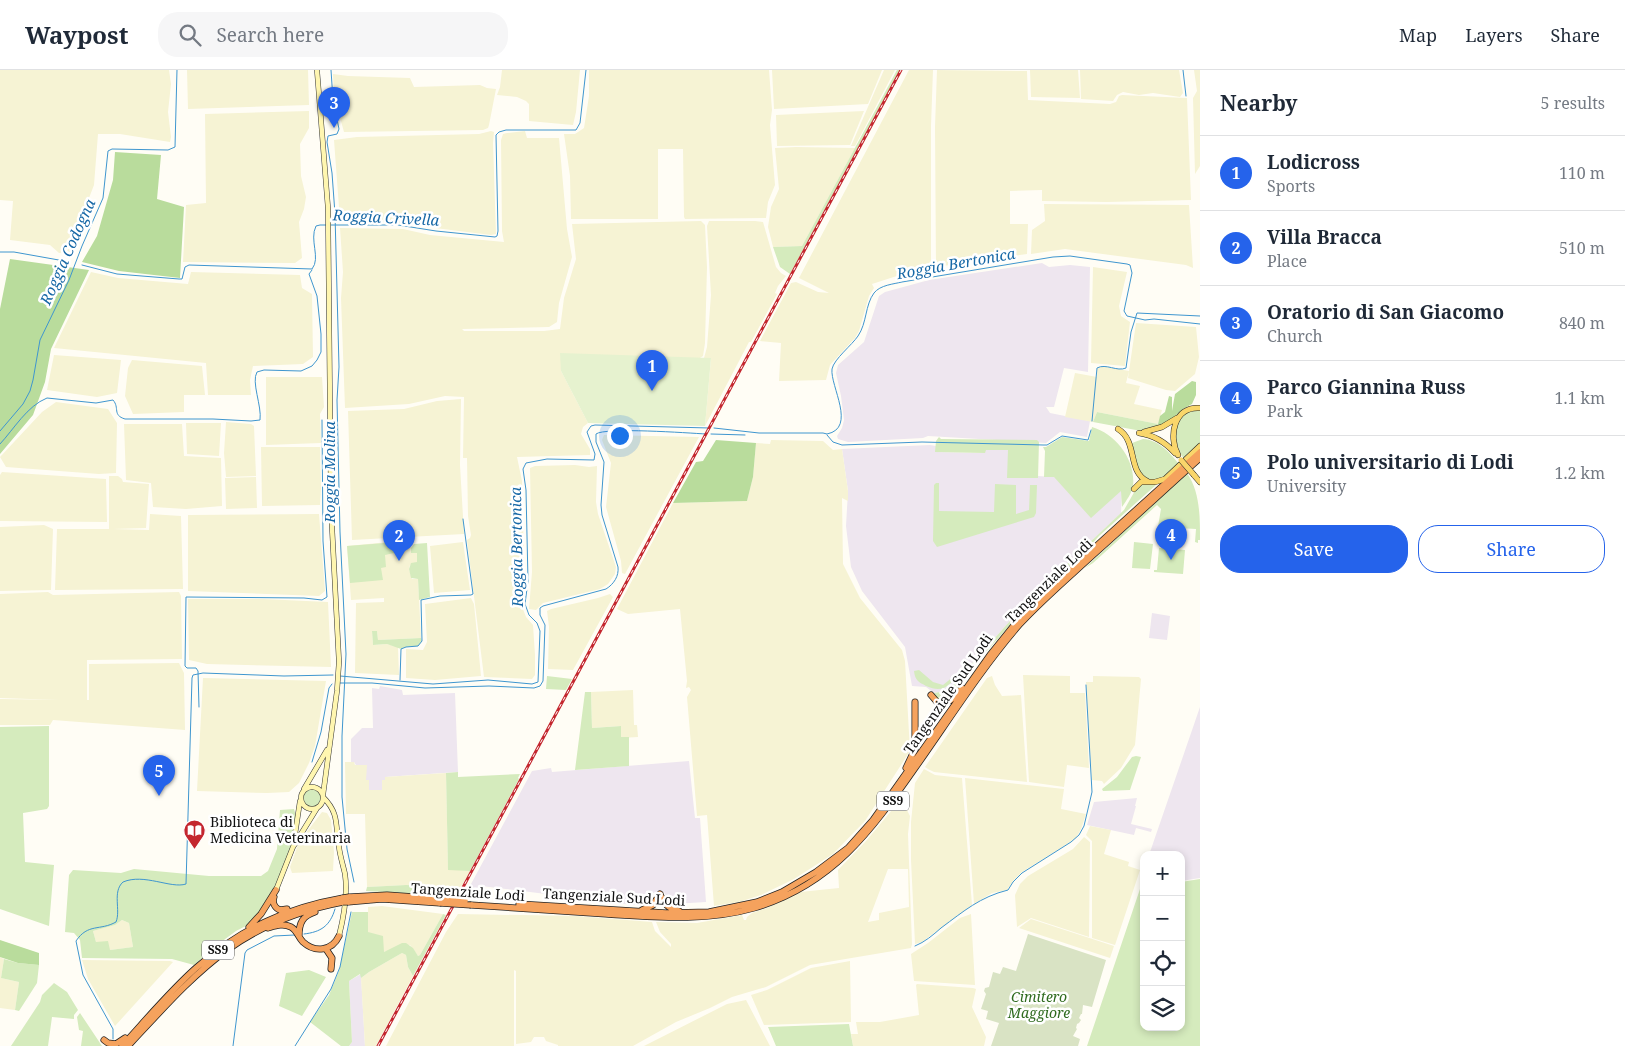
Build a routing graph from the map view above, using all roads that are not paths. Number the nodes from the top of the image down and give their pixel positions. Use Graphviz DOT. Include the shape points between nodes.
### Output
graph roads {
  1 [pos="317,70"];
  2 [pos="1200,408"];
  3 [pos="1179,416"];
  4 [pos="1118,429"];
  5 [pos="1137,433"];
  6 [pos="1130,442"];
  7 [pos="1200,446"];
  8 [pos="1200,452"];
  9 [pos="1179,458"];
  10 [pos="1200,458"];
  11 [pos="1165,479"];
  12 [pos="1198,480"];
  13 [pos="1148,482"];
  14 [pos="1134,489"];
  15 [pos="1103,539"];
  16 [pos="998,644"];
  17 [pos="931,695"];
  18 [pos="915,702"];
  19 [pos="330,745"];
  20 [pos="304,790"];
  21 [pos="323,796"];
  22 [pos="300,800"];
  23 [pos="883,806"];
  24 [pos="318,807"];
  25 [pos="332,808"];
  26 [pos="293,847"];
  27 [pos="276,890"];
  28 [pos="346,900"];
  29 [pos="472,903"];
  30 [pos="328,905"];
  31 [pos="301,907"];
  32 [pos="638,912"];
  33 [pos="686,913"];
  34 [pos="251,934"];
  35 [pos="299,936"];
  36 [pos="339,936"];
  37 [pos="227,944"];
  38 [pos="326,949"];
  39 [pos="331,969"];
  40 [pos="142,1025"];
  41 [pos="103,1043"];
  42 [pos="122,1046"];
  43 [pos="128,1046"];
  1 -- 19 [label="main road" via="328,208 332,508 339,655"];
  2 -- 3 [label="main road" via="1189,409"];
  3 -- 9 [label="main road" via="1173,433"];
  3 -- 9 [label="main road" via="1162,427 1139,433 1150,435 1169,446"];
  4 -- 6 [label="main road"];
  5 -- 6 [label="main road" via="1132,435"];
  6 -- 13 [label="main road" via="1136,470"];
  7 -- 11 [label="main road"];
  8 -- 15 [label="highway, Tangenziale Sud Lodi / SS9"];
  9 -- 12 [label="main road, bridge"];
  10 -- 29 [label="highway, Tangenziale Lodi / SS9" via="1021,624 875,824 845,856 815,878 762,905 701,917 647,917"];
  11 -- 13 [label="main road"];
  11 -- 15 [label="highway"];
  13 -- 14 [label="main road" via="1142,482"];
  15 -- 16 [label="highway, Tangenziale Sud Lodi / SS9" via="1038,600"];
  16 -- 17 [label="highway" via="953,699 940,702"];
  16 -- 23 [label="highway, Tangenziale Sud Lodi / SS9"];
  18 -- 23 [label="highway" via="913,756"];
  19 -- 20 [label="main road"];
  19 -- 21 [label="main road"];
  20 -- 21 [label="main road" via="315,787"];
  20 -- 22 [label="main road"];
  21 -- 24 [label="main road"];
  21 -- 25 [label="main road"];
  22 -- 24 [label="main road" via="307,808"];
  22 -- 26 [label="main road"];
  23 -- 33 [label="highway, Tangenziale Sud Lodi / SS9" via="848,848 794,886 743,906"];
  24 -- 25 [label="main road"];
  24 -- 26 [label="main road"];
  25 -- 36 [label="main road" via="346,892"];
  26 -- 27 [label="main road"];
  27 -- 31 [label="highway" via="273,903 277,909"];
  27 -- 37 [label="highway" via="257,919"];
  28 -- 29 [label="highway, Tangenziale Lodi / SS9, bridge"];
  28 -- 30 [label="highway, Tangenziale Lodi / SS9"];
  28 -- 31 [label="highway, SS9"];
  29 -- 32 [label="highway, Tangenziale Sud Lodi / SS9"];
  30 -- 34 [label="highway, Tangenziale Lodi / SS9" via="295,914"];
  30 -- 35 [label="highway" via="305,916 299,926"];
  31 -- 37 [label="highway, SS9" via="261,923"];
  32 -- 33 [label="highway, Tangenziale Sud Lodi / SS9"];
  32 -- 33 [label="highway" via="653,904 660,894 664,904"];
  34 -- 35 [label="highway" via="280,925 293,928"];
  34 -- 43 [label="highway, Tangenziale Lodi / SS9" via="195,974"];
  35 -- 38 [label="highway" via="307,944"];
  36 -- 38 [label="highway" via="334,945"];
  37 -- 40 [label="highway, SS9" via="194,969"];
  38 -- 39 [label="highway" via="332,958"];
  40 -- 41 [label="highway" via="134,1028 121,1042"];
  40 -- 42 [label="highway, SS9"];
}
